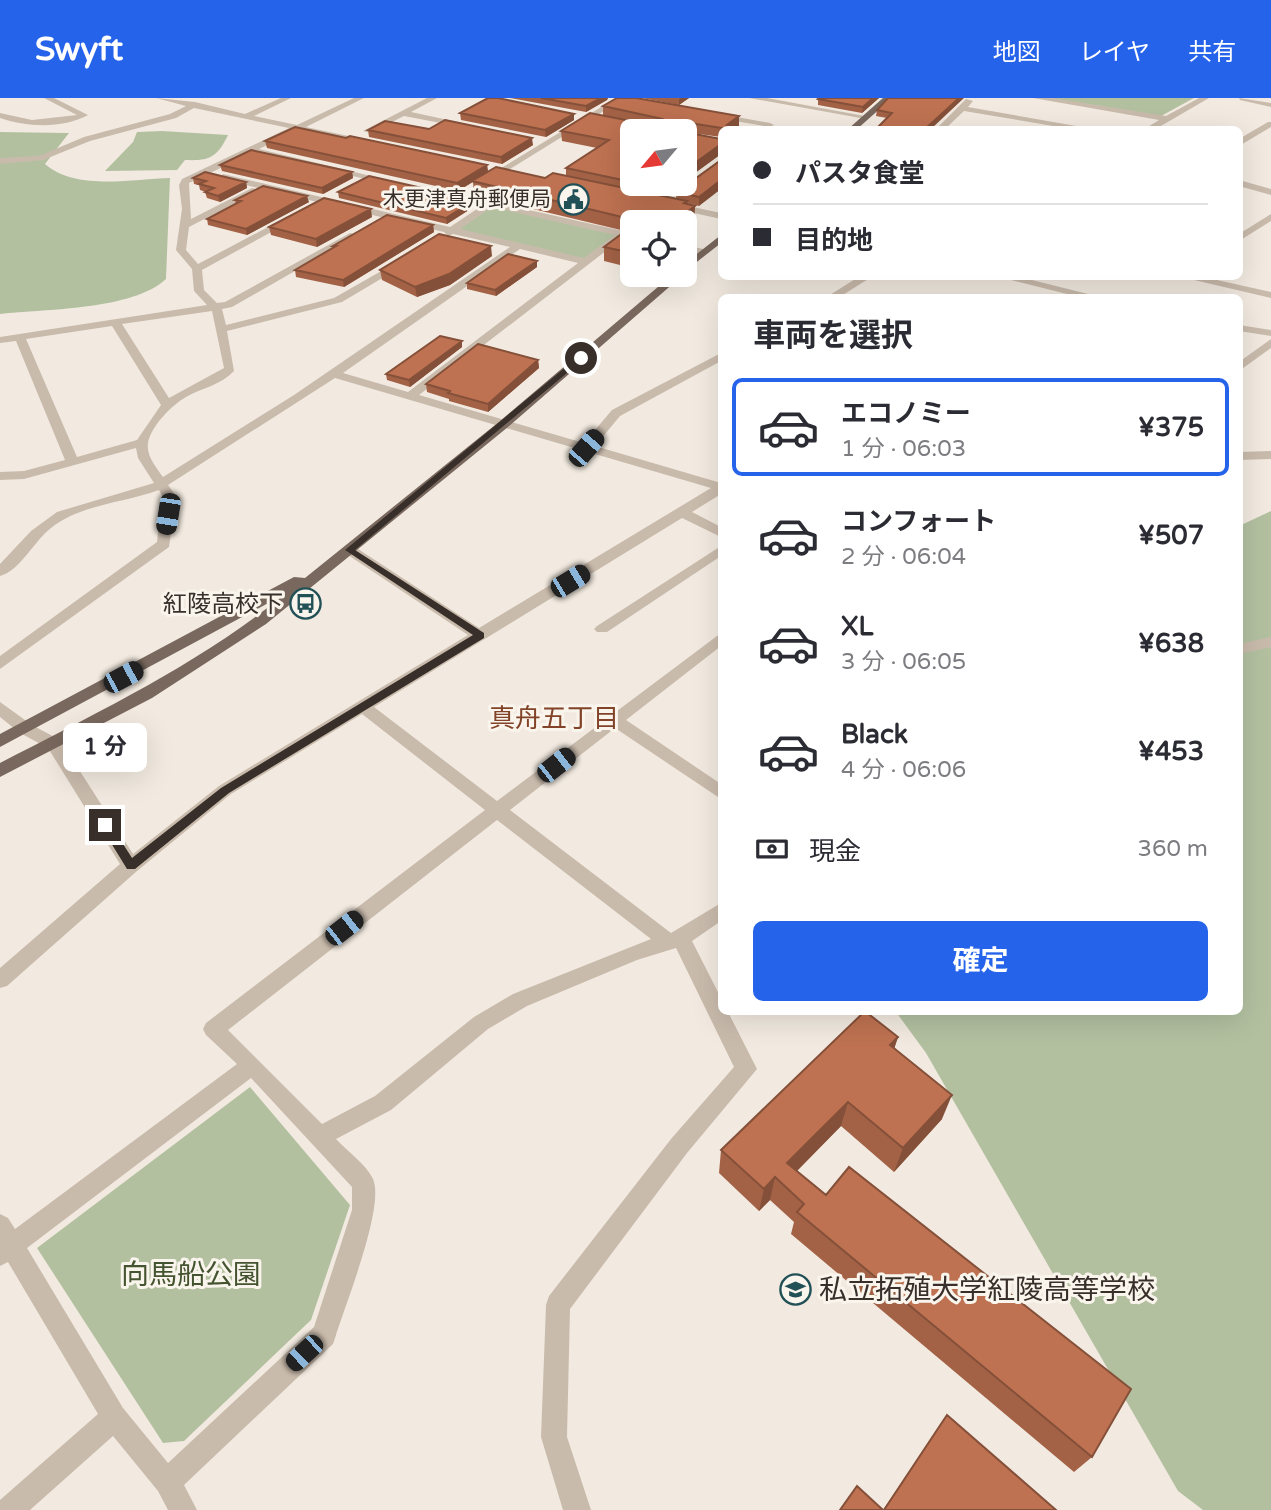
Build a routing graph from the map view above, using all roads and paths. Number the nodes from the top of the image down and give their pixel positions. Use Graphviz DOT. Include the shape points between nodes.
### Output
graph roads {
  1 [pos="48,98"];
  2 [pos="160,98"];
  3 [pos="207,98"];
  4 [pos="287,98"];
  5 [pos="360,98"];
  6 [pos="433,98"];
  7 [pos="618,98"];
  8 [pos="752,98"];
  9 [pos="807,98"];
  10 [pos="888,98"];
  11 [pos="972,98"];
  12 [pos="1037,98"];
  13 [pos="1205,98"];
  14 [pos="1243,98"];
  15 [pos="633,102"];
  16 [pos="1271,105"];
  17 [pos="192,106"];
  18 [pos="797,106"];
  19 [pos="962,108"];
  20 [pos="788,112"];
  21 [pos="403,113"];
  22 [pos="702,113"];
  23 [pos="0,115"];
  24 [pos="575,116"];
  25 [pos="245,117"];
  26 [pos="866,117"];
  27 [pos="588,118"];
  28 [pos="779,118"];
  29 [pos="1167,119"];
  30 [pos="599,120"];
  31 [pos="1043,121"];
  32 [pos="1271,124"];
  33 [pos="762,126"];
  34 [pos="768,126"];
  35 [pos="856,126"];
  36 [pos="943,126"];
  37 [pos="1037,126"];
  38 [pos="1072,126"];
  39 [pos="1154,126"];
  40 [pos="468,127"];
  41 [pos="298,128"];
  42 [pos="352,139"];
  43 [pos="534,141"];
  44 [pos="1243,141"];
  45 [pos="547,144"];
  46 [pos="379,145"];
  47 [pos="252,150"];
  48 [pos="0,162"];
  49 [pos="489,168"];
  50 [pos="502,170"];
  51 [pos="204,172"];
  52 [pos="516,173"];
  53 [pos="369,176"];
  54 [pos="358,183"];
  55 [pos="480,183"];
  56 [pos="1243,184"];
  57 [pos="407,185"];
  58 [pos="263,186"];
  59 [pos="469,190"];
  60 [pos="1271,192"];
  61 [pos="446,194"];
  62 [pos="335,195"];
  63 [pos="458,197"];
  64 [pos="672,197"];
  65 [pos="324,201"];
  66 [pos="491,204"];
  67 [pos="313,207"];
  68 [pos="301,213"];
  69 [pos="387,215"];
  70 [pos="718,215"];
  71 [pos="1271,217"];
  72 [pos="376,222"];
  73 [pos="184,226"];
  74 [pos="364,228"];
  75 [pos="452,231"];
  76 [pos="620,233"];
  77 [pos="1243,234"];
  78 [pos="440,238"];
  79 [pos="620,240"];
  80 [pos="718,240"];
  81 [pos="518,246"];
  82 [pos="697,251"];
  83 [pos="704,252"];
  84 [pos="697,258"];
  85 [pos="406,261"];
  86 [pos="587,262"];
  87 [pos="197,269"];
  88 [pos="861,280"];
  89 [pos="1018,280"];
  90 [pos="1201,280"];
  91 [pos="1045,286"];
  92 [pos="664,287"];
  93 [pos="837,294"];
  94 [pos="1032,294"];
  95 [pos="1080,294"];
  96 [pos="1271,295"];
  97 [pos="217,309"];
  98 [pos="116,323"];
  99 [pos="223,329"];
  100 [pos="1243,329"];
  101 [pos="1271,333"];
  102 [pos="20,337"];
  103 [pos="0,340"];
  104 [pos="1271,342"];
  105 [pos="718,358"];
  106 [pos="1243,365"];
  107 [pos="333,374"];
  108 [pos="410,396"];
  109 [pos="167,405"];
  110 [pos="504,424"];
  111 [pos="142,443"];
  112 [pos="586,448"];
  113 [pos="1271,455"];
  114 [pos="1243,456"];
  115 [pos="72,461"];
  116 [pos="0,476"];
  117 [pos="160,485"];
  118 [pos="718,487"];
  119 [pos="718,490"];
  120 [pos="682,512"];
  121 [pos="718,531"];
  122 [pos="350,550"];
  123 [pos="718,552"];
  124 [pos="0,572"];
  125 [pos="602,629"];
  126 [pos="480,636"];
  127 [pos="1271,642"];
  128 [pos="718,645"];
  129 [pos="1243,648"];
  130 [pos="0,664"];
  131 [pos="363,707"];
  132 [pos="0,708"];
  133 [pos="614,720"];
  134 [pos="26,729"];
  135 [pos="0,741"];
  136 [pos="54,744"];
  137 [pos="0,771"];
  138 [pos="718,791"];
  139 [pos="498,810"];
  140 [pos="131,866"];
  141 [pos="718,913"];
  142 [pos="675,940"];
  143 [pos="0,980"];
  144 [pos="718,1012"];
  145 [pos="720,1015"];
  146 [pos="252,1065"];
  147 [pos="318,1137"];
  148 [pos="4,1241"];
  149 [pos="114,1418"];
  150 [pos="167,1482"];
  151 [pos="10,1510"];
  152 [pos="183,1510"];
  153 [pos="577,1510"];
  1 -- 23 [label="street" via="84,115 55,124"];
  2 -- 17 [label="street"];
  3 -- 17 [label="street"];
  4 -- 25 [label="street"];
  5 -- 41 [label="street"];
  6 -- 21 [label="street"];
  7 -- 15 [label="street"];
  7 -- 27 [label="street"];
  8 -- 18 [label="street"];
  9 -- 18 [label="street"];
  10 -- 26 [label="main road"];
  11 -- 19 [label="street"];
  12 -- 29 [label="street"];
  13 -- 29 [label="street"];
  14 -- 16 [label="street"];
  17 -- 25 [label="street"];
  17 -- 48 [label="street" via="40,158"];
  18 -- 20 [label="street"];
  18 -- 26 [label="street"];
  19 -- 31 [label="street"];
  19 -- 36 [label="street"];
  21 -- 40 [label="street"];
  21 -- 42 [label="street"];
  22 -- 33 [label="street"];
  24 -- 27 [label="street"];
  25 -- 41 [label="street"];
  26 -- 35 [label="main road"];
  27 -- 30 [label="street"];
  27 -- 45 [label="street"];
  28 -- 34 [label="street"];
  29 -- 39 [label="street"];
  31 -- 37 [label="street"];
  31 -- 38 [label="street"];
  32 -- 44 [label="street"];
  41 -- 42 [label="street"];
  41 -- 47 [label="street"];
  42 -- 46 [label="street"];
  43 -- 45 [label="street"];
  45 -- 50 [label="street"];
  47 -- 51 [label="street"];
  47 -- 53 [label="street"];
  49 -- 50 [label="street"];
  50 -- 52 [label="street"];
  50 -- 55 [label="street"];
  51 -- 58 [label="street"];
  51 -- 73 [label="street" via="183,185 189,201"];
  53 -- 54 [label="street"];
  53 -- 57 [label="street"];
  56 -- 60 [label="street"];
  58 -- 65 [label="street"];
  58 -- 73 [label="street"];
  59 -- 63 [label="street"];
  61 -- 63 [label="street"];
  62 -- 65 [label="street"];
  63 -- 66 [label="street"];
  64 -- 70 [label="street" via="662,204"];
  65 -- 67 [label="street"];
  65 -- 69 [label="street"];
  66 -- 75 [label="street"];
  66 -- 76 [label="street"];
  68 -- 87 [label="street"];
  69 -- 72 [label="street"];
  69 -- 75 [label="street"];
  71 -- 77 [label="street"];
  73 -- 87 [label="street" via="181,250"];
  74 -- 97 [label="street"];
  75 -- 78 [label="street"];
  75 -- 81 [label="street"];
  79 -- 86 [label="street"];
  80 -- 83 [label="main road"];
  81 -- 86 [label="street"];
  81 -- 107 [label="street"];
  82 -- 83 [label="street"];
  83 -- 84 [label="main road"];
  85 -- 99 [label="street" via="338,300"];
  86 -- 108 [label="street"];
  87 -- 97 [label="street" via="199,291"];
  88 -- 93 [label="street"];
  89 -- 91 [label="street"];
  90 -- 96 [label="street"];
  91 -- 94 [label="street"];
  91 -- 95 [label="street"];
  92 -- 110 [label="main road"];
  97 -- 98 [label="street"];
  97 -- 99 [label="street"];
  98 -- 102 [label="street"];
  98 -- 109 [label="street"];
  99 -- 109 [label="street" via="230,369 225,376"];
  100 -- 101 [label="street"];
  102 -- 103 [label="street"];
  102 -- 115 [label="street"];
  104 -- 106 [label="street"];
  105 -- 112 [label="street" via="617,413"];
  107 -- 108 [label="street"];
  107 -- 117 [label="street"];
  108 -- 110 [label="street"];
  109 -- 111 [label="street"];
  110 -- 112 [label="street"];
  110 -- 122 [label="main road"];
  111 -- 115 [label="street"];
  111 -- 117 [label="street" via="144,458"];
  112 -- 118 [label="street"];
  113 -- 114 [label="street"];
  115 -- 116 [label="street" via="24,475"];
  117 -- 124 [label="street" via="62,515 40,528"];
  117 -- 130 [label="street" via="169,496 164,544"];
  119 -- 120 [label="street"];
  120 -- 121 [label="street"];
  120 -- 126 [label="street"];
  122 -- 126 [label="street"];
  122 -- 134 [label="main road"];
  122 -- 136 [label="main road" via="261,621 146,694"];
  123 -- 125 [label="street"];
  126 -- 131 [label="street"];
  127 -- 129 [label="street"];
  128 -- 133 [label="street"];
  131 -- 139 [label="street"];
  131 -- 140 [label="street" via="225,790"];
  132 -- 134 [label="street"];
  133 -- 138 [label="street"];
  133 -- 139 [label="street"];
  134 -- 135 [label="main road"];
  134 -- 136 [label="street"];
  136 -- 137 [label="main road"];
  136 -- 140 [label="street"];
  139 -- 142 [label="street"];
  139 -- 146 [label="street" via="213,1029"];
  140 -- 143 [label="street"];
  141 -- 142 [label="street"];
  142 -- 144 [label="street"];
  142 -- 147 [label="street" via="520,1000 481,1023 383,1103"];
  145 -- 153 [label="street" via="746,1069 679,1146 558,1305 554,1437"];
  146 -- 147 [label="street"];
  146 -- 148 [label="street"];
  147 -- 150 [label="street" via="363,1183 364,1210 324,1335"];
  148 -- 149 [label="street"];
  149 -- 150 [label="street"];
  149 -- 151 [label="street"];
  150 -- 152 [label="street"];
}
